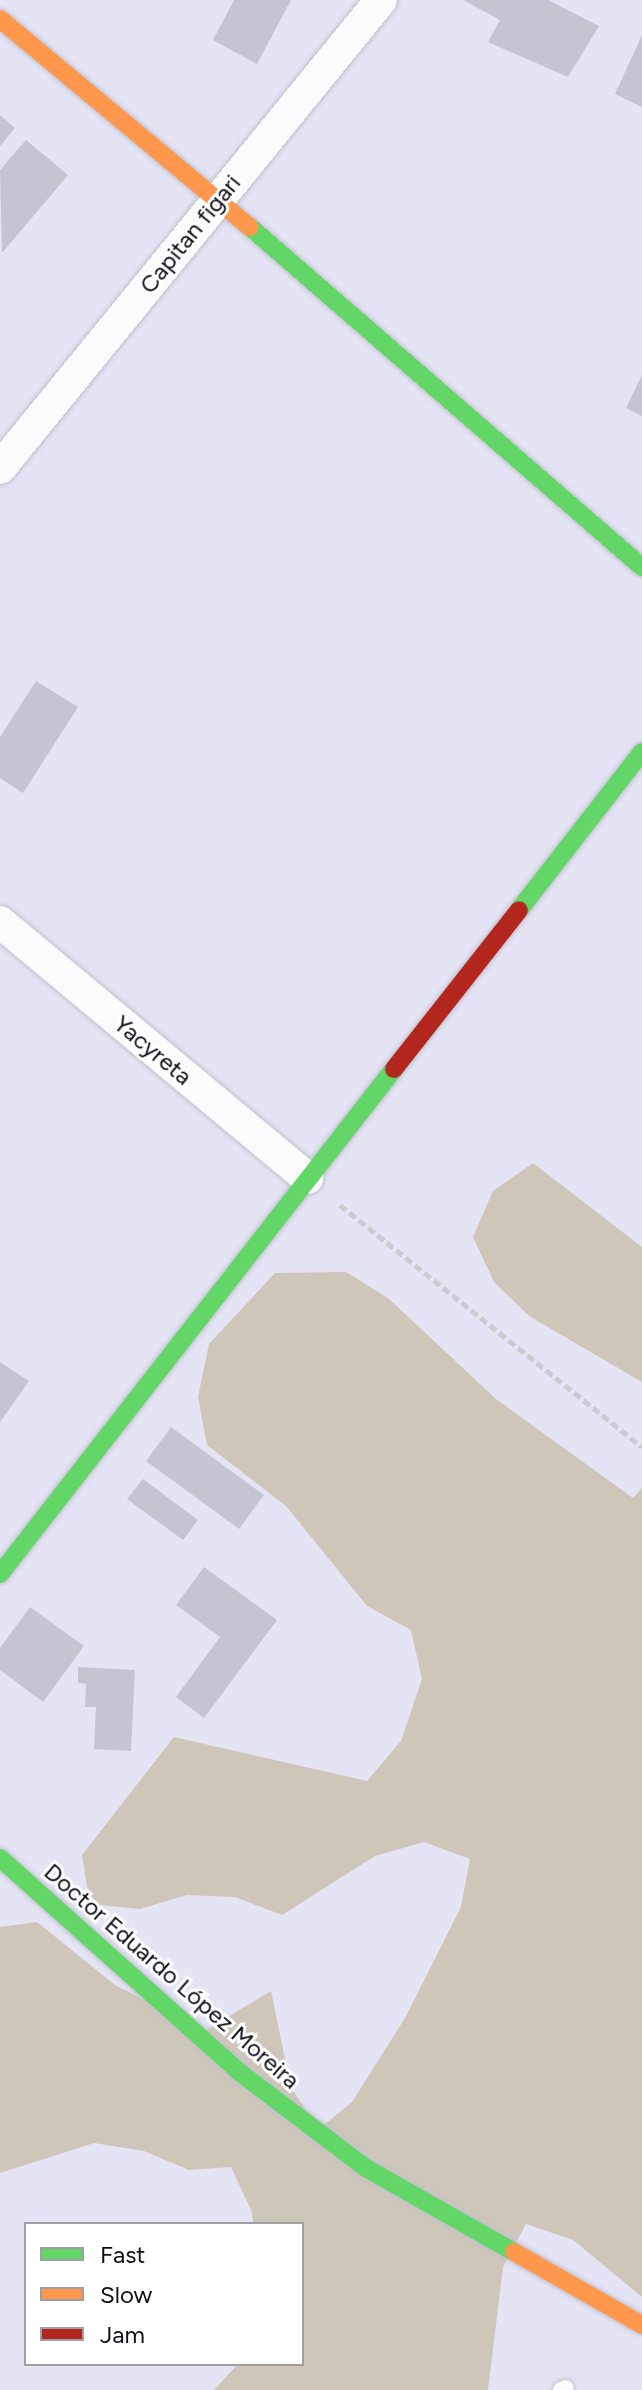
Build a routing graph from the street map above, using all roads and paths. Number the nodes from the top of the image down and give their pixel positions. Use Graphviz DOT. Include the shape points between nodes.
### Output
graph roads {
  1 [pos="381,0"];
  2 [pos="0,19"];
  3 [pos="219,200"];
  4 [pos="0,468"];
  5 [pos="642,567"];
  6 [pos="642,752"];
  7 [pos="0,922"];
  8 [pos="307,1178"];
  9 [pos="642,1447"];
  10 [pos="0,1574"];
  11 [pos="0,1858"];
  12 [pos="642,2325"];
  1 -- 3 [label="street, Capitan figari"];
  2 -- 3 [label="street"];
  3 -- 4 [label="street, Capitan figari"];
  3 -- 5 [label="street"];
  6 -- 8 [label="street"];
  7 -- 8 [label="street, Yacyreta"];
  8 -- 9 [label="path"];
  8 -- 10 [label="street"];
  11 -- 12 [label="street, Doctor Eduardo López Moreira" via="238,2071 366,2168"];
}
